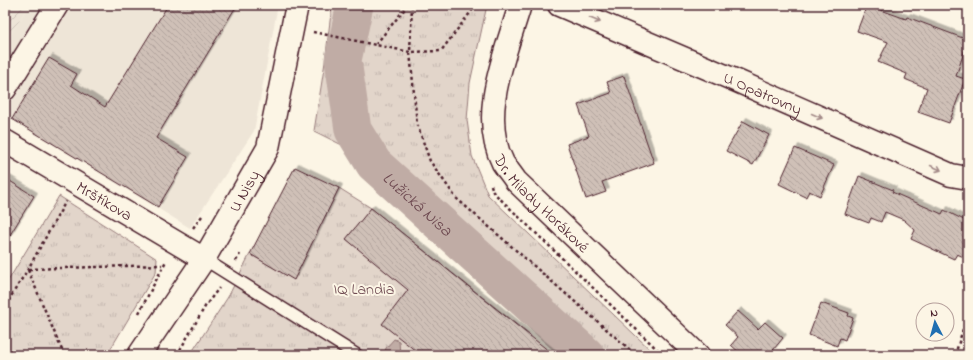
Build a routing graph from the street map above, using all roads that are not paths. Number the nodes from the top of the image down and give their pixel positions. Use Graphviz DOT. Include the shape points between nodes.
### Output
graph roads {
  1 [pos="57,5"];
  2 [pos="297,5"];
  3 [pos="520,5"];
  4 [pos="559,5"];
  5 [pos="5,89"];
  6 [pos="5,141"];
  7 [pos="968,178"];
  8 [pos="204,259"];
  9 [pos="139,355"];
  10 [pos="357,355"];
  11 [pos="698,355"];
  1 -- 5 [label="street"];
  2 -- 8 [label="street, U Nisy" via="268,148"];
  3 -- 11 [label="street, Dr. Milady Horákové" via="498,78 493,110 495,141 503,163 516,180"];
  4 -- 7 [label="street, U Opatrovny, one-way" via="737,80 951,175"];
  6 -- 8 [label="street, Mrštíkova"];
  8 -- 9 [label="street, U Nisy"];
  8 -- 10 [label="lane"];
}
